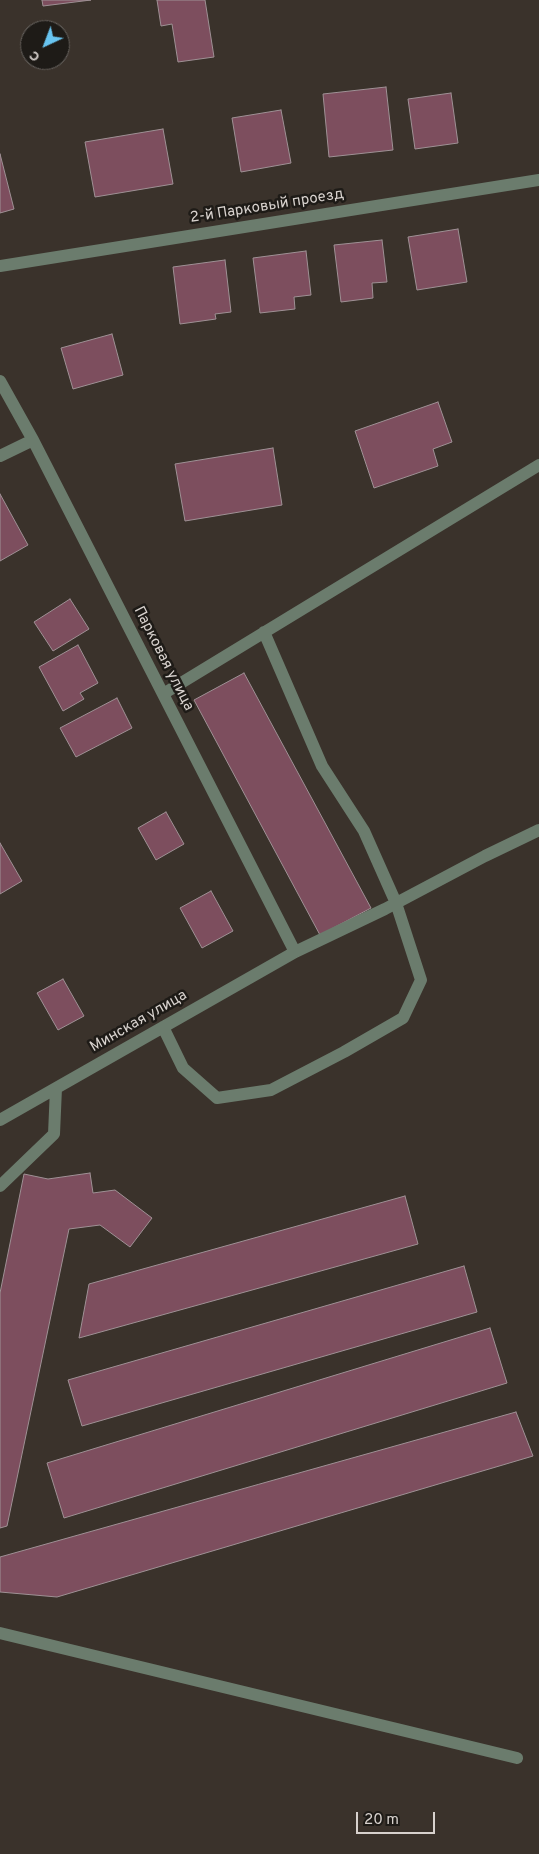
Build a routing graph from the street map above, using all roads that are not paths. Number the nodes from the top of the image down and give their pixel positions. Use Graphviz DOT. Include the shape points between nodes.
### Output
graph roads {
  1 [pos="539,180"];
  2 [pos="0,266"];
  3 [pos="0,381"];
  4 [pos="33,440"];
  5 [pos="0,456"];
  6 [pos="539,465"];
  7 [pos="264,632"];
  8 [pos="163,694"];
  9 [pos="539,830"];
  10 [pos="396,903"];
  11 [pos="295,952"];
  12 [pos="163,1027"];
  13 [pos="56,1088"];
  14 [pos="0,1120"];
  15 [pos="0,1186"];
  16 [pos="0,1633"];
  17 [pos="517,1758"];
  1 -- 2 [label="street, 2-й Парковый проезд"];
  3 -- 4 [label="street, Парковая улица"];
  4 -- 5 [label="street"];
  4 -- 8 [label="street, Парковая улица"];
  6 -- 7 [label="street"];
  7 -- 8 [label="street"];
  7 -- 10 [label="street" via="322,766 364,831"];
  8 -- 11 [label="street, Парковая улица"];
  9 -- 10 [label="street, Минская улица"];
  10 -- 11 [label="street, Минская улица"];
  10 -- 12 [label="street" via="421,980 403,1018 344,1052 271,1090 218,1098 183,1068"];
  11 -- 12 [label="street, Минская улица"];
  12 -- 13 [label="street, Минская улица"];
  13 -- 14 [label="street, Минская улица"];
  13 -- 15 [label="street" via="54,1134"];
  16 -- 17 [label="street"];
}
